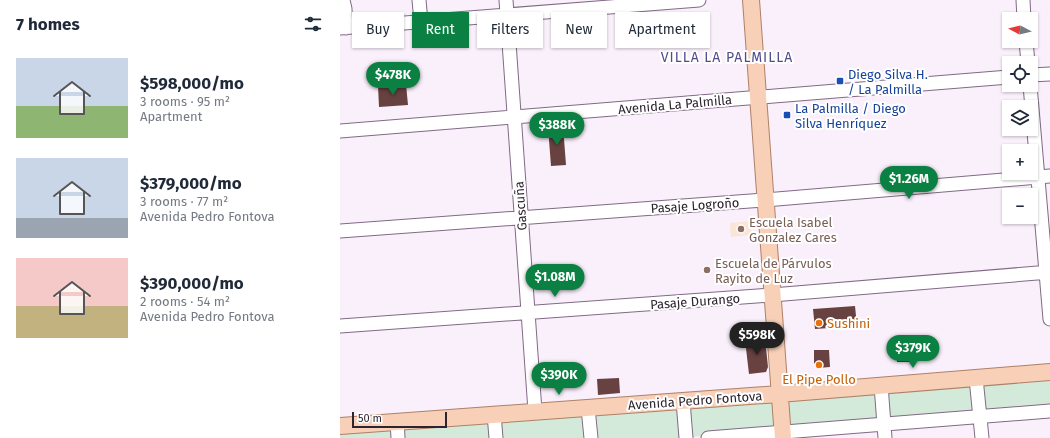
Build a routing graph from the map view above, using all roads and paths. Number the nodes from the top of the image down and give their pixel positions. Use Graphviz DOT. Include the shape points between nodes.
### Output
graph roads {
  1 [pos="343,0"];
  2 [pos="419,0"];
  3 [pos="506,0"];
  4 [pos="699,0"];
  5 [pos="751,0"];
  6 [pos="1023,0"];
  7 [pos="420,12"];
  8 [pos="508,12"];
  9 [pos="543,12"];
  10 [pos="1024,12"];
  11 [pos="412,23"];
  12 [pos="343,28"];
  13 [pos="510,48"];
  14 [pos="1050,74"];
  15 [pos="1038,75"];
  16 [pos="1002,78"];
  17 [pos="1031,92"];
  18 [pos="758,97"];
  19 [pos="515,117"];
  20 [pos="340,131"];
  21 [pos="1044,177"];
  22 [pos="765,200"];
  23 [pos="521,218"];
  24 [pos="340,231"];
  25 [pos="1048,272"];
  26 [pos="772,295"];
  27 [pos="528,313"];
  28 [pos="1050,319"];
  29 [pos="340,326"];
  30 [pos="1050,372"];
  31 [pos="976,378"];
  32 [pos="881,385"];
  33 [pos="779,394"];
  34 [pos="684,401"];
  35 [pos="588,408"];
  36 [pos="534,411"];
  37 [pos="1050,411"];
  38 [pos="494,414"];
  39 [pos="980,417"];
  40 [pos="397,422"];
  41 [pos="884,424"];
  42 [pos="340,426"];
  43 [pos="782,435"];
  44 [pos="398,438"];
  45 [pos="496,438"];
  46 [pos="591,438"];
  47 [pos="686,438"];
  48 [pos="708,438"];
  49 [pos="885,438"];
  50 [pos="982,438"];
  1 -- 12 [label="street"];
  2 -- 7 [label="street"];
  3 -- 8 [label="street, Gascuña"];
  4 -- 9 [label="street"];
  5 -- 18 [label="main road"];
  6 -- 10 [label="street"];
  11 -- 12 [label="street"];
  13 -- 19 [label="street, Gascuña"];
  14 -- 15 [label="street"];
  16 -- 18 [label="street, Avenida La Palmilla"];
  17 -- 21 [label="street"];
  18 -- 19 [label="street, Avenida La Palmilla"];
  18 -- 22 [label="main road"];
  19 -- 20 [label="street, Avenida La Palmilla"];
  19 -- 23 [label="street, Gascuña"];
  21 -- 22 [label="street, Pasaje Logroño"];
  21 -- 25 [label="street"];
  22 -- 23 [label="street, Pasaje Logroño"];
  22 -- 26 [label="main road"];
  23 -- 24 [label="street, Pasaje Logroño"];
  23 -- 27 [label="street, Gascuña"];
  25 -- 26 [label="street, Pasaje Durango"];
  25 -- 28 [label="street"];
  26 -- 27 [label="street, Pasaje Durango"];
  26 -- 33 [label="main road"];
  27 -- 29 [label="street, Pasaje Durango"];
  27 -- 36 [label="street, Gascuña"];
  30 -- 31 [label="main road, Avenida Pedro Fontova"];
  31 -- 32 [label="main road, Avenida Pedro Fontova"];
  31 -- 39 [label="street"];
  32 -- 33 [label="main road, Avenida Pedro Fontova"];
  32 -- 41 [label="street"];
  33 -- 34 [label="main road, Avenida Pedro Fontova"];
  33 -- 43 [label="main road"];
  34 -- 35 [label="main road, Avenida Pedro Fontova"];
  34 -- 47 [label="street"];
  35 -- 36 [label="main road, Avenida Pedro Fontova"];
  35 -- 46 [label="street"];
  36 -- 38 [label="main road, Avenida Pedro Fontova"];
  37 -- 39 [label="street"];
  38 -- 40 [label="main road, Avenida Pedro Fontova"];
  38 -- 45 [label="street"];
  39 -- 41 [label="street"];
  39 -- 50 [label="street"];
  40 -- 42 [label="main road, Avenida Pedro Fontova"];
  40 -- 44 [label="street"];
  41 -- 43 [label="street"];
  41 -- 49 [label="street"];
  43 -- 48 [label="street"];
}
